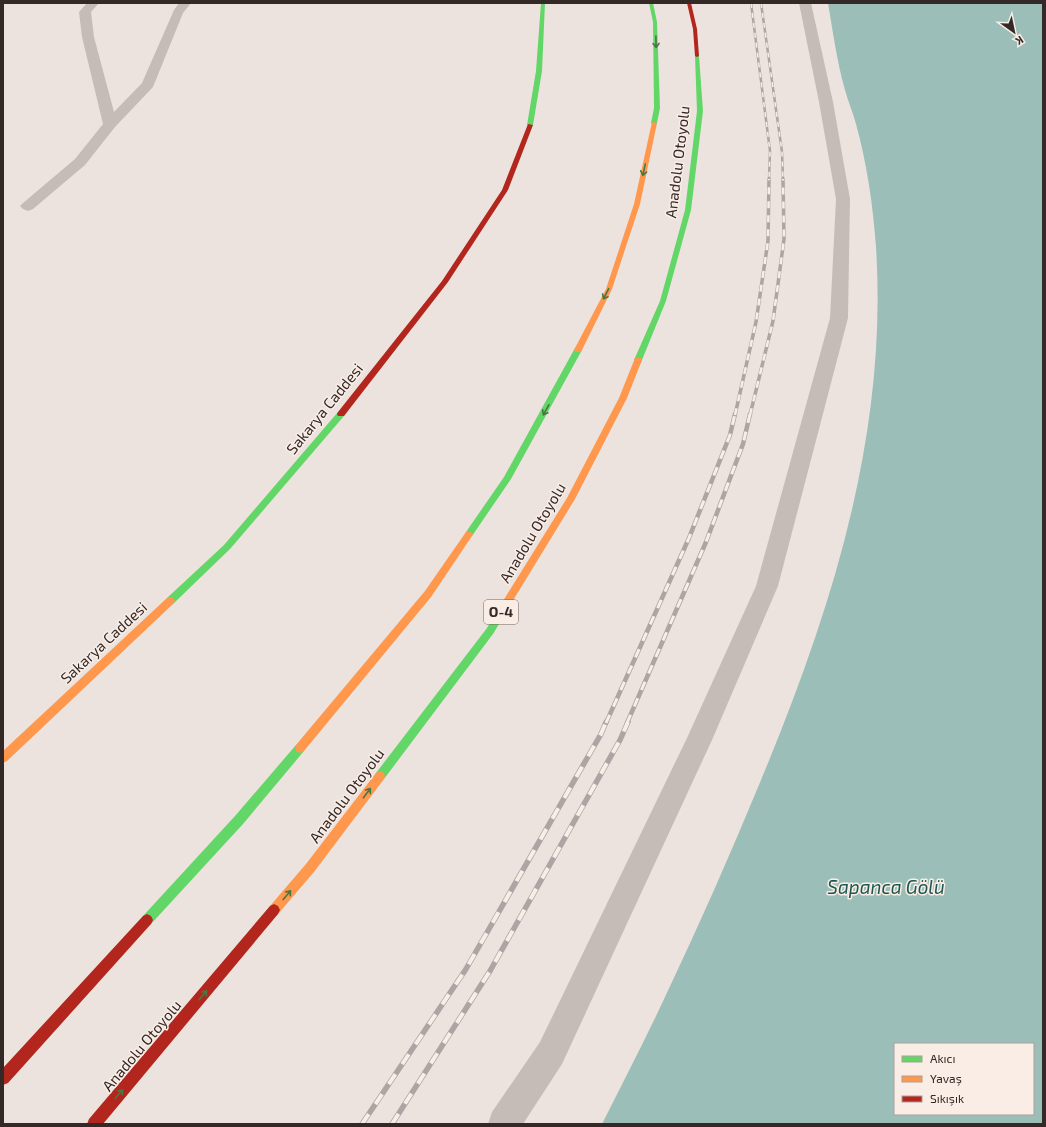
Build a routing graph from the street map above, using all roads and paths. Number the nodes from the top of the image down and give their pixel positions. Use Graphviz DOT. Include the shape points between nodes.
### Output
graph roads {
  1 [pos="93,3"];
  2 [pos="185,3"];
  3 [pos="543,3"];
  4 [pos="651,3"];
  5 [pos="689,3"];
  6 [pos="805,3"];
  7 [pos="110,124"];
  8 [pos="28,206"];
  9 [pos="3,758"];
  10 [pos="3,1078"];
  11 [pos="94,1124"];
  12 [pos="504,1124"];
  1 -- 7 [label="street" via="85,12 88,37"];
  2 -- 7 [label="street" via="178,12 148,84"];
  3 -- 9 [label="main road, Sakarya Caddesi" via="539,71 529,130 505,190 445,282 338,417 227,547"];
  4 -- 10 [label="main road, Anadolu Otoyolu, one-way" via="655,22 656,108 637,204 609,289 507,479 428,594 239,820"];
  11 -- 5 [label="main road, Anadolu Otoyolu / O-4, one-way" via="310,868 490,631 571,499 623,398 663,301 688,210 700,111 695,29"];
  6 -- 12 [label="street" via="843,199 840,318 766,586 699,740 550,1053"];
  7 -- 8 [label="street" via="80,162"];
}
